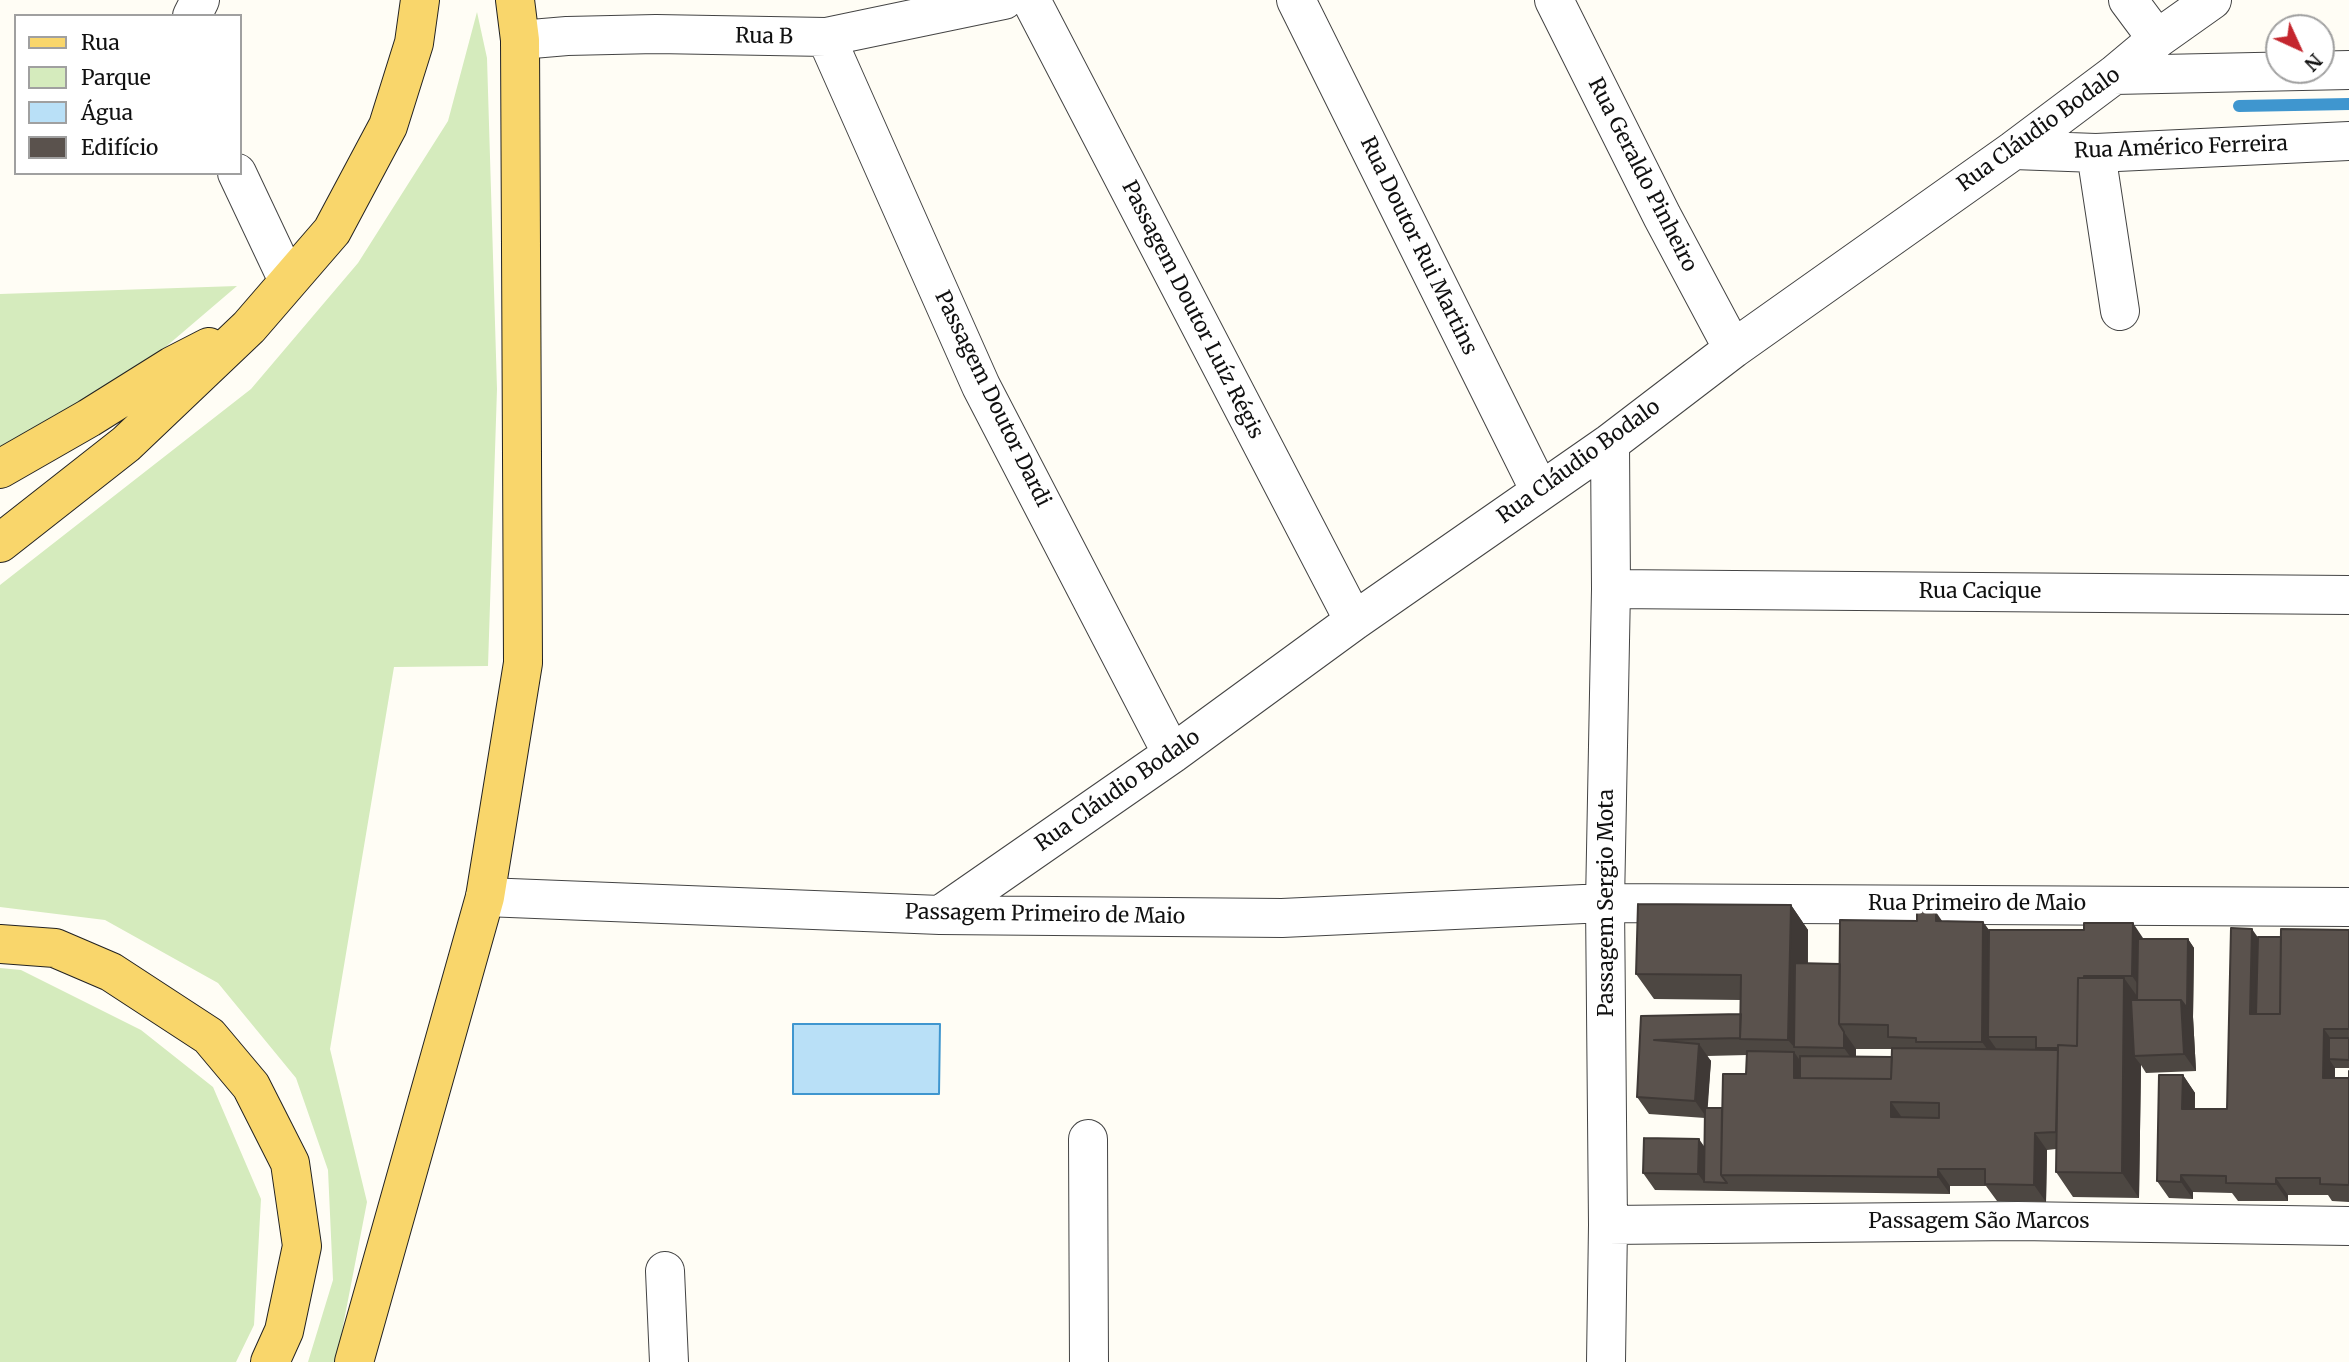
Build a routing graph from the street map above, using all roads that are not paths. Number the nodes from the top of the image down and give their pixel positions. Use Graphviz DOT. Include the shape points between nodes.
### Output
graph roads {
  1 [pos="420,0"];
  2 [pos="515,0"];
  3 [pos="1004,0"];
  4 [pos="1031,0"];
  5 [pos="1296,0"];
  6 [pos="1554,0"];
  7 [pos="2128,0"];
  8 [pos="2211,0"];
  9 [pos="826,37"];
  10 [pos="2157,39"];
  11 [pos="520,40"];
  12 [pos="2349,70"];
  13 [pos="2114,75"];
  14 [pos="2349,141"];
  15 [pos="2014,150"];
  16 [pos="2096,153"];
  17 [pos="238,175"];
  18 [pos="288,281"];
  19 [pos="2120,311"];
  20 [pos="249,327"];
  21 [pos="1733,349"];
  22 [pos="1610,443"];
  23 [pos="0,469"];
  24 [pos="1540,491"];
  25 [pos="0,543"];
  26 [pos="1611,589"];
  27 [pos="2349,595"];
  28 [pos="1354,621"];
  29 [pos="1172,754"];
  30 [pos="485,897"];
  31 [pos="1605,903"];
  32 [pos="2349,907"];
  33 [pos="940,915"];
  34 [pos="0,944"];
  35 [pos="1088,1139"];
  36 [pos="1608,1225"];
  37 [pos="2349,1226"];
  38 [pos="665,1271"];
  39 [pos="270,1362"];
  40 [pos="354,1362"];
  41 [pos="669,1362"];
  42 [pos="1089,1362"];
  43 [pos="1606,1362"];
  1 -- 18 [label="main road" via="414,43 388,126 332,231"];
  2 -- 11 [label="main road"];
  3 -- 9 [label="street, Rua B"];
  4 -- 28 [label="street, Passagem Doutor Luíz Régis"];
  5 -- 24 [label="street, Rua Doutor Rui Martins"];
  6 -- 21 [label="street, Rua Geraldo Pinheiro"];
  7 -- 10 [label="street"];
  8 -- 10 [label="street, Rua Cláudio Bodalo"];
  9 -- 11 [label="street, Rua B" via="656,34"];
  9 -- 29 [label="street, Passagem Doutor Dardi" via="981,386"];
  10 -- 13 [label="street, Rua Cláudio Bodalo"];
  11 -- 30 [label="main road" via="523,663"];
  12 -- 13 [label="street"];
  13 -- 15 [label="street, Rua Cláudio Bodalo"];
  14 -- 16 [label="street, Rua Américo Ferreira"];
  15 -- 16 [label="street, Rua Américo Ferreira"];
  15 -- 21 [label="street, Rua Cláudio Bodalo"];
  16 -- 19 [label="street"];
  17 -- 18 [label="street"];
  18 -- 20 [label="main road"];
  20 -- 23 [label="main road" via="172,366"];
  20 -- 25 [label="main road" via="126,444"];
  21 -- 22 [label="street, Rua Cláudio Bodalo"];
  22 -- 24 [label="street, Rua Cláudio Bodalo"];
  22 -- 26 [label="street, Passagem Sergio Mota"];
  24 -- 28 [label="street, Rua Cláudio Bodalo"];
  26 -- 27 [label="street, Rua Cacique"];
  26 -- 31 [label="street, Passagem Sergio Mota"];
  28 -- 29 [label="street, Rua Cláudio Bodalo"];
  29 -- 33 [label="street, Rua Cláudio Bodalo"];
  30 -- 33 [label="street, Passagem Primeiro de Maio"];
  30 -- 40 [label="main road"];
  31 -- 32 [label="street, Rua Primeiro de Maio"];
  31 -- 33 [label="street, Passagem Primeiro de Maio" via="1282,918"];
  31 -- 36 [label="street, Passagem Sergio Mota"];
  34 -- 39 [label="main road" via="55,948 111,972 209,1036 251,1086 290,1163 302,1246 284,1331"];
  35 -- 42 [label="street"];
  36 -- 37 [label="street, Passagem São Marcos" via="2018,1221"];
  36 -- 43 [label="street, Passagem Sergio Mota"];
  38 -- 41 [label="street"];
}
